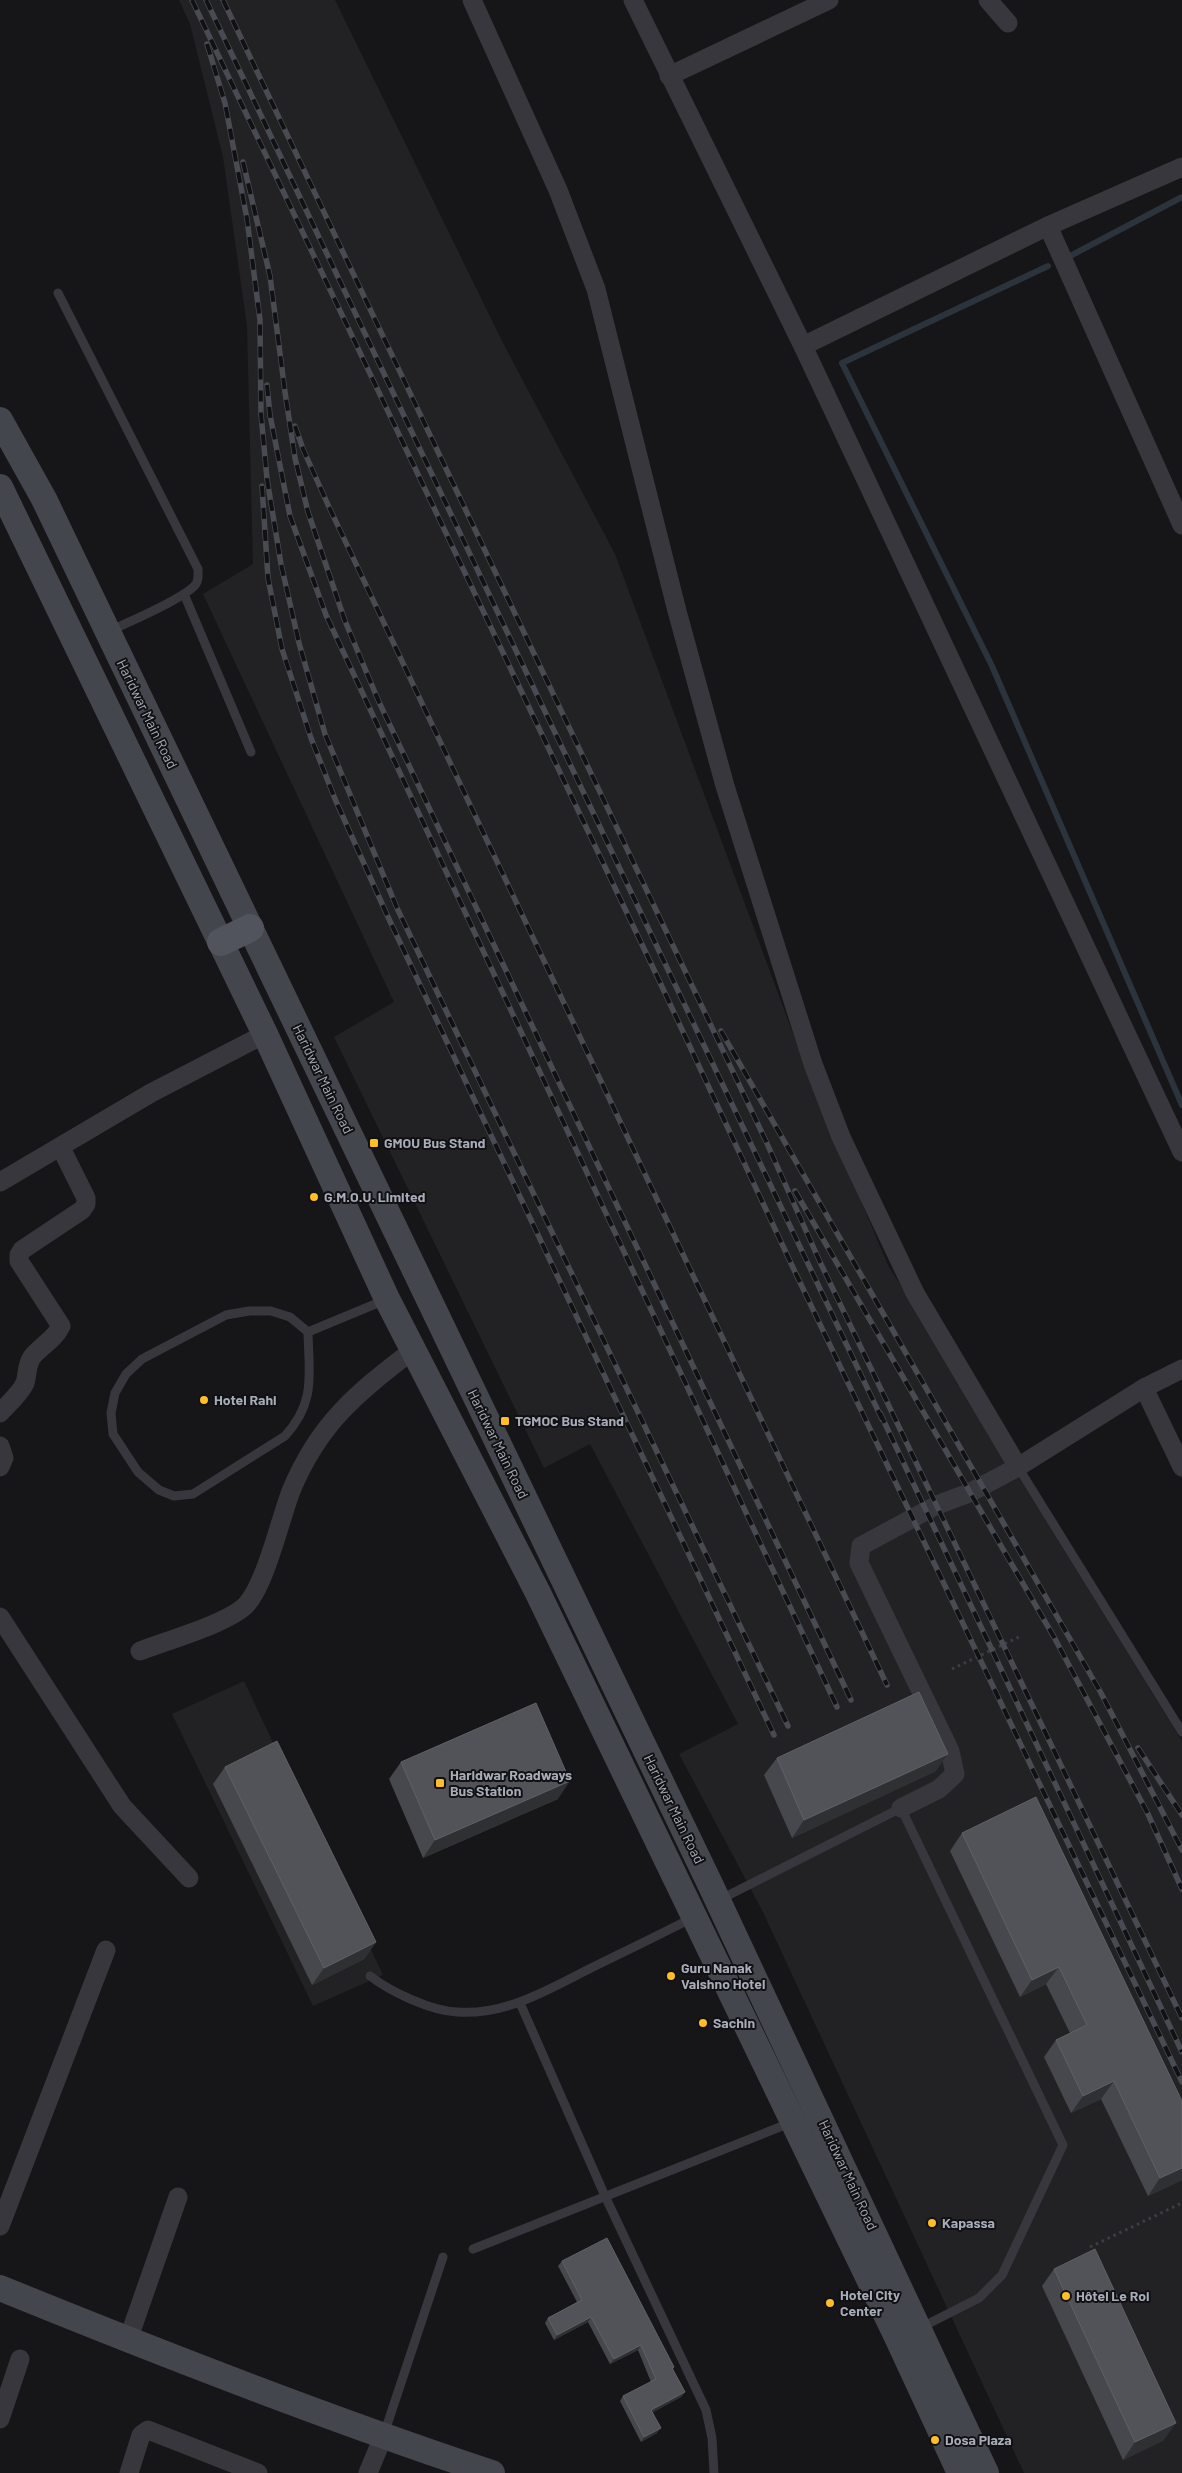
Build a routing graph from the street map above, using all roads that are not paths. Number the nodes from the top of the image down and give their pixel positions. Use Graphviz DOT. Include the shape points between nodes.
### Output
graph roads {
  1 [pos="472,0"];
  2 [pos="633,0"];
  3 [pos="829,0"];
  4 [pos="988,0"];
  5 [pos="1008,22"];
  6 [pos="669,76"];
  7 [pos="1182,167"];
  8 [pos="1048,226"];
  9 [pos="58,293"];
  10 [pos="803,346"];
  11 [pos="0,420"];
  12 [pos="0,487"];
  13 [pos="1182,525"];
  14 [pos="184,594"];
  15 [pos="108,632"];
  16 [pos="251,752"];
  17 [pos="250,928"];
  18 [pos="221,942"];
  19 [pos="265,1034"];
  20 [pos="60,1148"];
  21 [pos="1182,1152"];
  22 [pos="0,1182"];
  23 [pos="388,1299"];
  24 [pos="308,1332"];
  25 [pos="413,1350"];
  26 [pos="1182,1369"];
  27 [pos="1144,1388"];
  28 [pos="0,1413"];
  29 [pos="0,1446"];
  30 [pos="0,1467"];
  31 [pos="1018,1467"];
  32 [pos="1182,1467"];
  33 [pos="3,1627"];
  34 [pos="140,1651"];
  35 [pos="1182,1732"];
  36 [pos="901,1808"];
  37 [pos="674,1811"];
  38 [pos="649,1823"];
  39 [pos="189,1878"];
  40 [pos="718,1901"];
  41 [pos="694,1917"];
  42 [pos="106,1950"];
  43 [pos="370,1976"];
  44 [pos="520,2003"];
  45 [pos="806,2117"];
  46 [pos="605,2196"];
  47 [pos="178,2197"];
  48 [pos="0,2226"];
  49 [pos="473,2249"];
  50 [pos="444,2257"];
  51 [pos="0,2288"];
  52 [pos="920,2328"];
  53 [pos="128,2340"];
  54 [pos="20,2359"];
  55 [pos="0,2419"];
  56 [pos="383,2437"];
  57 [pos="129,2473"];
  58 [pos="258,2473"];
  59 [pos="368,2473"];
  60 [pos="492,2473"];
  61 [pos="714,2473"];
  62 [pos="960,2473"];
  63 [pos="986,2473"];
  1 -- 31 [label="street" via="558,190 596,289 672,592 727,794 812,1064 840,1137 915,1293"];
  2 -- 6 [label="street"];
  3 -- 6 [label="street"];
  4 -- 5 [label="street"];
  6 -- 10 [label="street"];
  7 -- 8 [label="street"];
  8 -- 10 [label="street"];
  8 -- 13 [label="street"];
  9 -- 14 [label="lane" via="198,569 196,584"];
  10 -- 21 [label="street"];
  11 -- 15 [label="main road, Haridwar Main Road" via="44,499"];
  12 -- 18 [label="main road, Haridwar Main Road"];
  14 -- 15 [label="lane"];
  14 -- 16 [label="lane"];
  15 -- 17 [label="main road, Haridwar Main Road"];
  17 -- 18 [label="main road"];
  17 -- 37 [label="main road, Haridwar Main Road"];
  18 -- 19 [label="main road, Haridwar Main Road"];
  19 -- 20 [label="street" via="151,1094"];
  19 -- 23 [label="main road, Haridwar Main Road"];
  20 -- 22 [label="street"];
  20 -- 28 [label="street" via="86,1198 86,1204 82,1210 22,1250 19,1261 61,1326 33,1356 21,1390"];
  23 -- 24 [label="lane"];
  23 -- 25 [label="main road, Haridwar Main Road"];
  24 -- 24 [label="lane" via="290,1317 272,1311 226,1315 142,1359 126,1374 115,1394 112,1434 138,1472 159,1490 174,1496 193,1494 285,1436 297,1422 306,1406 309,1385"];
  25 -- 34 [label="street" via="358,1393 330,1422 309,1454 257,1586 246,1604 229,1616"];
  25 -- 38 [label="main road, Haridwar Main Road" via="538,1593"];
  26 -- 27 [label="street"];
  27 -- 31 [label="street"];
  27 -- 32 [label="street"];
  29 -- 30 [label="street" via="4,1458"];
  31 -- 35 [label="lane"];
  31 -- 36 [label="street" via="861,1546 860,1562 950,1751 955,1774 939,1789"];
  33 -- 39 [label="street" via="122,1806"];
  36 -- 40 [label="lane"];
  36 -- 52 [label="lane" via="1063,2145 1002,2275 979,2298"];
  37 -- 38 [label="main road"];
  37 -- 40 [label="main road, Haridwar Main Road"];
  38 -- 41 [label="main road, Haridwar Main Road"];
  40 -- 45 [label="main road, Haridwar Main Road"];
  41 -- 44 [label="lane"];
  41 -- 45 [label="main road, Haridwar Main Road"];
  42 -- 48 [label="street"];
  43 -- 44 [label="lane" via="387,1989 441,2009 458,2012"];
  44 -- 46 [label="lane"];
  45 -- 46 [label="lane"];
  45 -- 52 [label="main road, Haridwar Main Road"];
  45 -- 62 [label="main road, Haridwar Main Road"];
  46 -- 49 [label="lane"];
  46 -- 61 [label="lane" via="706,2410"];
  47 -- 53 [label="street"];
  50 -- 56 [label="lane"];
  51 -- 53 [label="main road"];
  52 -- 63 [label="main road, Haridwar Main Road"];
  53 -- 56 [label="main road"];
  54 -- 55 [label="street"];
  56 -- 59 [label="street"];
  56 -- 60 [label="main road"];
  57 -- 58 [label="street" via="141,2435 148,2430"];
}
